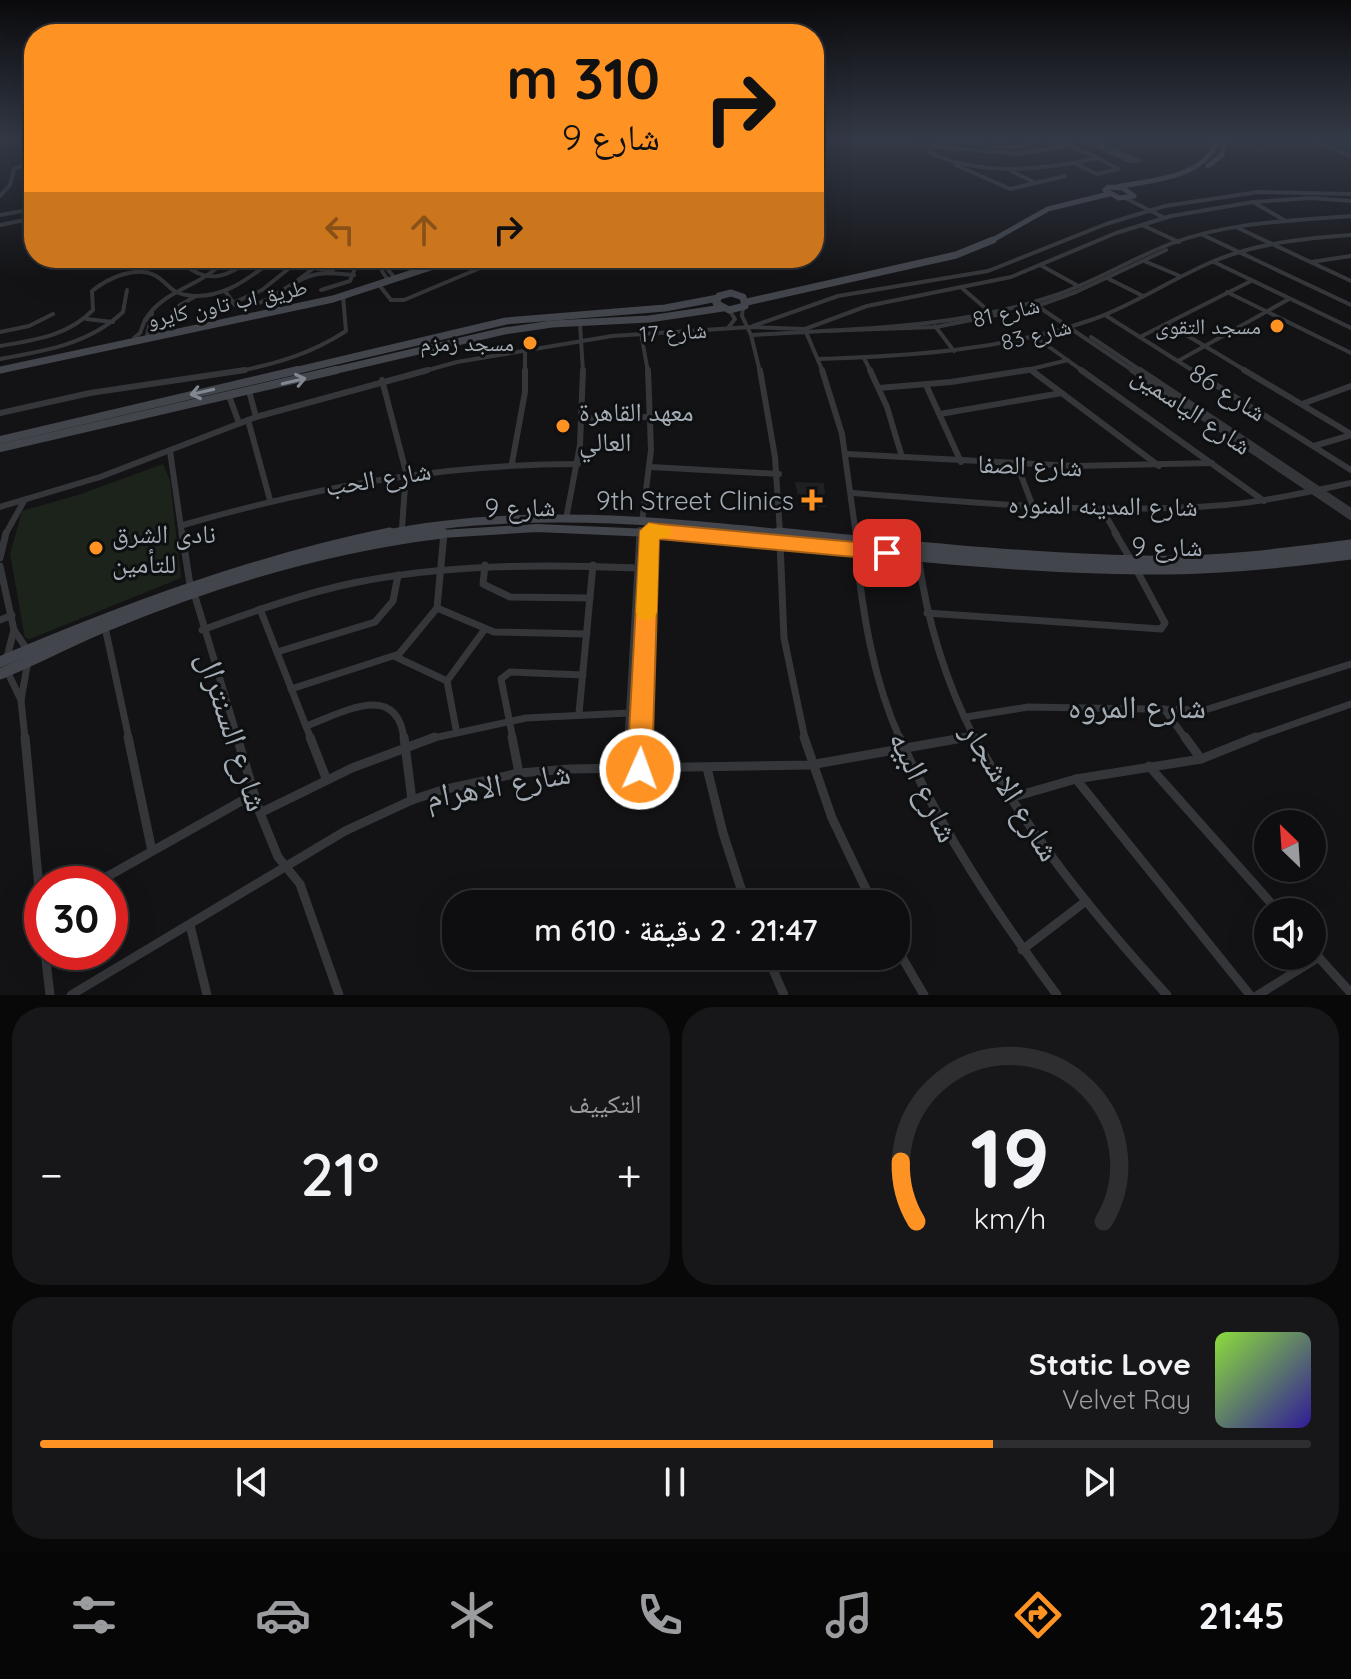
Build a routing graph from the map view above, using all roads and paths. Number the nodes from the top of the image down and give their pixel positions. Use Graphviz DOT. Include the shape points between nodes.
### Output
graph roads {
  1 [pos="1001,184"];
  2 [pos="1030,184"];
  3 [pos="1127,184"];
  4 [pos="1148,184"];
  5 [pos="1117,187"];
  6 [pos="1128,190"];
  7 [pos="1107,192"];
  8 [pos="1351,194"];
  9 [pos="1129,198"];
  10 [pos="1351,201"];
  11 [pos="1253,202"];
  12 [pos="1153,210"];
  13 [pos="24,211"];
  14 [pos="0,215"];
  15 [pos="1351,216"];
  16 [pos="1168,217"];
  17 [pos="24,220"];
  18 [pos="1284,220"];
  19 [pos="1141,224"];
  20 [pos="0,225"];
  21 [pos="1236,227"];
  22 [pos="1206,234"];
  23 [pos="1351,235"];
  24 [pos="1069,240"];
  25 [pos="1178,242"];
  26 [pos="1271,245"];
  27 [pos="1084,246"];
  28 [pos="1241,252"];
  29 [pos="1351,259"];
  30 [pos="1144,261"];
  31 [pos="1213,261"];
  32 [pos="1308,262"];
  33 [pos="1042,266"];
  34 [pos="1125,267"];
  35 [pos="188,268"];
  36 [pos="216,268"];
  37 [pos="240,268"];
  38 [pos="264,268"];
  39 [pos="290,268"];
  40 [pos="356,268"];
  41 [pos="383,268"];
  42 [pos="389,268"];
  43 [pos="422,268"];
  44 [pos="430,268"];
  45 [pos="479,268"];
  46 [pos="354,275"];
  47 [pos="1180,276"];
  48 [pos="207,277"];
  49 [pos="1107,278"];
  50 [pos="391,279"];
  51 [pos="1251,281"];
  52 [pos="1351,281"];
  53 [pos="380,286"];
  54 [pos="1081,287"];
  55 [pos="963,289"];
  56 [pos="127,290"];
  57 [pos="321,290"];
  58 [pos="174,291"];
  59 [pos="225,291"];
  60 [pos="1227,292"];
  61 [pos="196,296"];
  62 [pos="343,296"];
  63 [pos="1143,296"];
  64 [pos="718,298"];
  65 [pos="333,299"];
  66 [pos="1289,299"];
  67 [pos="744,302"];
  68 [pos="233,303"];
  69 [pos="1037,304"];
  70 [pos="1351,304"];
  71 [pos="342,308"];
  72 [pos="726,309"];
  73 [pos="1265,311"];
  74 [pos="53,314"];
  75 [pos="171,314"];
  76 [pos="993,315"];
  77 [pos="1105,315"];
  78 [pos="86,319"];
  79 [pos="148,319"];
  80 [pos="113,322"];
  81 [pos="580,323"];
  82 [pos="1168,324"];
  83 [pos="935,325"];
  84 [pos="750,327"];
  85 [pos="1071,327"];
  86 [pos="728,328"];
  87 [pos="1351,328"];
  88 [pos="806,330"];
  89 [pos="0,332"];
  90 [pos="149,332"];
  91 [pos="641,333"];
  92 [pos="751,335"];
  93 [pos="1034,336"];
  94 [pos="1140,337"];
  95 [pos="582,339"];
  96 [pos="0,346"];
  97 [pos="1206,347"];
  98 [pos="87,348"];
  99 [pos="525,349"];
  100 [pos="954,351"];
  101 [pos="1351,353"];
  102 [pos="864,358"];
  103 [pos="0,359"];
  104 [pos="53,359"];
  105 [pos="819,359"];
  106 [pos="1068,360"];
  107 [pos="1178,361"];
  108 [pos="0,369"];
  109 [pos="1031,370"];
  110 [pos="382,380"];
  111 [pos="926,385"];
  112 [pos="1351,386"];
  113 [pos="879,388"];
  114 [pos="249,391"];
  115 [pos="1062,393"];
  116 [pos="229,396"];
  117 [pos="1302,404"];
  118 [pos="0,413"];
  119 [pos="940,414"];
  120 [pos="256,417"];
  121 [pos="653,417"];
  122 [pos="585,418"];
  123 [pos="248,420"];
  124 [pos="239,423"];
  125 [pos="1351,435"];
  126 [pos="0,440"];
  127 [pos="1314,446"];
  128 [pos="0,448"];
  129 [pos="170,451"];
  130 [pos="847,454"];
  131 [pos="902,457"];
  132 [pos="961,462"];
  133 [pos="512,463"];
  134 [pos="1212,463"];
  135 [pos="578,464"];
  136 [pos="651,467"];
  137 [pos="1018,467"];
  138 [pos="1161,467"];
  139 [pos="1351,470"];
  140 [pos="406,472"];
  141 [pos="779,474"];
  142 [pos="1351,483"];
  143 [pos="1318,492"];
  144 [pos="853,493"];
  145 [pos="270,500"];
  146 [pos="24,501"];
  147 [pos="1264,501"];
  148 [pos="0,507"];
  149 [pos="1033,507"];
  150 [pos="1103,511"];
  151 [pos="1351,511"];
  152 [pos="1351,517"];
  153 [pos="566,519"];
  154 [pos="183,525"];
  155 [pos="402,528"];
  156 [pos="644,528"];
  157 [pos="3,532"];
  158 [pos="444,532"];
  159 [pos="780,538"];
  160 [pos="856,545"];
  161 [pos="1351,545"];
  162 [pos="1351,554"];
  163 [pos="918,556"];
  164 [pos="0,558"];
  165 [pos="485,565"];
  166 [pos="593,565"];
  167 [pos="1133,565"];
  168 [pos="0,566"];
  169 [pos="638,568"];
  170 [pos="441,569"];
  171 [pos="398,575"];
  172 [pos="192,589"];
  173 [pos="590,598"];
  174 [pos="437,608"];
  175 [pos="260,609"];
  176 [pos="927,613"];
  177 [pos="12,615"];
  178 [pos="0,620"];
  179 [pos="101,624"];
  180 [pos="485,629"];
  181 [pos="14,630"];
  182 [pos="202,630"];
  183 [pos="587,634"];
  184 [pos="27,650"];
  185 [pos="277,652"];
  186 [pos="396,657"];
  187 [pos="3,660"];
  188 [pos="28,662"];
  189 [pos="1351,664"];
  190 [pos="4,673"];
  191 [pos="583,675"];
  192 [pos="447,681"];
  193 [pos="291,689"];
  194 [pos="21,700"];
  195 [pos="1351,704"];
  196 [pos="1164,709"];
  197 [pos="579,713"];
  198 [pos="629,713"];
  199 [pos="966,717"];
  200 [pos="507,719"];
  201 [pos="306,726"];
  202 [pos="456,729"];
  203 [pos="974,736"];
  204 [pos="404,745"];
  205 [pos="904,748"];
  206 [pos="1201,759"];
  207 [pos="810,765"];
  208 [pos="1149,766"];
  209 [pos="626,768"];
  210 [pos="707,768"];
  211 [pos="640,769"];
  212 [pos="519,773"];
  213 [pos="326,778"];
  214 [pos="1076,779"];
  215 [pos="254,794"];
  216 [pos="1010,798"];
  217 [pos="412,800"];
  218 [pos="260,813"];
  219 [pos="152,851"];
  220 [pos="286,865"];
  221 [pos="37,866"];
  222 [pos="126,866"];
  223 [pos="741,890"];
  224 [pos="867,890"];
  225 [pos="1267,898"];
  226 [pos="1086,901"];
  227 [pos="190,925"];
  228 [pos="1022,950"];
  229 [pos="1326,965"];
  230 [pos="47,970"];
  231 [pos="773,970"];
  232 [pos="909,970"];
  233 [pos="1292,970"];
  234 [pos="1351,993"];
  235 [pos="50,995"];
  236 [pos="71,995"];
  237 [pos="207,995"];
  238 [pos="339,995"];
  239 [pos="784,995"];
  240 [pos="924,995"];
  241 [pos="1057,995"];
  242 [pos="1167,995"];
  243 [pos="1250,995"];
  244 [pos="1258,995"];
  1 -- 2 [label="street" via="1010,189"];
  3 -- 5 [label="main road"];
  4 -- 6 [label="main road"];
  5 -- 6 [label="main road"];
  5 -- 7 [label="main road"];
  6 -- 9 [label="main road" via="1134,194"];
  7 -- 9 [label="main road"];
  7 -- 67 [label="main road" via="1041,212 956,255"];
  8 -- 12 [label="street" via="1263,192"];
  9 -- 12 [label="street"];
  10 -- 11 [label="street, شارع 17"];
  11 -- 16 [label="street, شارع 17"];
  11 -- 18 [label="street"];
  12 -- 16 [label="street"];
  12 -- 24 [label="street"];
  13 -- 14 [label="street"];
  15 -- 18 [label="street, شارع 81"];
  16 -- 19 [label="street, شارع 17"];
  17 -- 20 [label="street"];
  18 -- 21 [label="street, شارع 81"];
  19 -- 25 [label="street"];
  19 -- 27 [label="street, شارع 17"];
  21 -- 22 [label="street, شارع 81"];
  21 -- 26 [label="street"];
  22 -- 25 [label="street, شارع 81"];
  22 -- 28 [label="street"];
  23 -- 26 [label="street"];
  24 -- 27 [label="street"];
  24 -- 84 [label="street" via="990,270 839,296"];
  25 -- 30 [label="street, شارع 81"];
  25 -- 34 [label="street, شارع 81"];
  26 -- 28 [label="street"];
  26 -- 32 [label="street"];
  27 -- 33 [label="street, شارع 17"];
  28 -- 31 [label="street, شارع 83"];
  28 -- 70 [label="street"];
  29 -- 32 [label="street"];
  30 -- 34 [label="street, شارع 81"];
  30 -- 47 [label="street"];
  31 -- 47 [label="street, شارع 83"];
  31 -- 51 [label="street"];
  32 -- 52 [label="street"];
  33 -- 54 [label="street"];
  33 -- 55 [label="street, شارع 17"];
  34 -- 49 [label="street, شارع 81"];
  34 -- 54 [label="street, شارع 81"];
  35 -- 48 [label="street"];
  36 -- 48 [label="street"];
  37 -- 48 [label="street" via="231,275"];
  38 -- 59 [label="street"];
  39 -- 68 [label="street" via="262,290"];
  40 -- 46 [label="street"];
  41 -- 50 [label="street"];
  42 -- 50 [label="street"];
  43 -- 50 [label="main road, طريق اب تاون كايرو"];
  44 -- 53 [label="main road, طريق اب تاون كايرو"];
  45 -- 53 [label="street" via="404,300 391,300"];
  46 -- 57 [label="street"];
  46 -- 68 [label="street" via="315,275 262,304"];
  47 -- 63 [label="street, شارع 83"];
  48 -- 58 [label="street"];
  49 -- 54 [label="street, شارع 81"];
  49 -- 63 [label="street"];
  50 -- 53 [label="main road"];
  50 -- 90 [label="main road, طريق اب تاون كايرو" via="303,303"];
  51 -- 60 [label="street"];
  51 -- 66 [label="street"];
  53 -- 62 [label="main road, طريق اب تاون كايرو"];
  54 -- 69 [label="street, شارع 81"];
  55 -- 76 [label="street"];
  55 -- 88 [label="street, شارع 17" via="855,309"];
  56 -- 80 [label="street" via="125,309"];
  58 -- 61 [label="street"];
  58 -- 78 [label="street" via="153,275 115,278 92,291 94,307"];
  58 -- 79 [label="street"];
  59 -- 61 [label="street"];
  59 -- 68 [label="street"];
  60 -- 73 [label="street"];
  60 -- 82 [label="street"];
  61 -- 75 [label="street"];
  62 -- 65 [label="main road, طريق اب تاون كايرو"];
  62 -- 71 [label="street"];
  63 -- 77 [label="street, شارع 83"];
  64 -- 67 [label="main road" via="731,293"];
  64 -- 72 [label="main road" via="716,303"];
  64 -- 126 [label="main road, one-way" via="659,310 506,321"];
  65 -- 71 [label="street"];
  65 -- 104 [label="main road, طريق اب تاون كايرو"];
  66 -- 73 [label="street"];
  66 -- 87 [label="street"];
  67 -- 72 [label="main road"];
  67 -- 84 [label="street" via="743,319"];
  69 -- 76 [label="street, شارع 81"];
  69 -- 85 [label="street, شارع الياسمين"];
  71 -- 118 [label="street" via="346,331 300,356"];
  72 -- 81 [label="main road"];
  72 -- 86 [label="street" via="735,319"];
  73 -- 97 [label="street"];
  73 -- 101 [label="street"];
  74 -- 89 [label="street"];
  76 -- 83 [label="street, شارع 81"];
  77 -- 85 [label="street, شارع 83"];
  77 -- 94 [label="street, شارع 86"];
  78 -- 80 [label="street"];
  78 -- 96 [label="street"];
  79 -- 90 [label="street"];
  79 -- 90 [label="street" via="155,319"];
  80 -- 103 [label="street" via="68,343"];
  81 -- 95 [label="street"];
  114 -- 81 [label="main road, one-way" via="494,333"];
  82 -- 94 [label="street"];
  82 -- 97 [label="street"];
  83 -- 88 [label="street, شارع 81"];
  83 -- 100 [label="street"];
  84 -- 86 [label="street, شارع 17"];
  84 -- 88 [label="street, شارع 17"];
  84 -- 92 [label="street"];
  85 -- 93 [label="street, شارع 83"];
  85 -- 143 [label="street, شارع الياسمين"];
  86 -- 91 [label="street, شارع 17"];
  88 -- 92 [label="street, شارع 81"];
  88 -- 105 [label="street, شارع البيه"];
  90 -- 98 [label="main road, طريق اب تاون كايرو"];
  91 -- 95 [label="street, شارع 17"];
  91 -- 121 [label="street"];
  92 -- 141 [label="street"];
  93 -- 100 [label="street, شارع 83"];
  93 -- 106 [label="street"];
  94 -- 107 [label="street, شارع 86"];
  95 -- 99 [label="street, شارع 17"];
  95 -- 122 [label="street"];
  97 -- 107 [label="street"];
  97 -- 117 [label="street"];
  98 -- 104 [label="main road"];
  98 -- 108 [label="main road, طريق اب تاون كايرو"];
  99 -- 110 [label="street, شارع 17"];
  99 -- 133 [label="street" via="525,392"];
  100 -- 102 [label="street, شارع 83"];
  102 -- 105 [label="street, شارع 83"];
  102 -- 113 [label="street"];
  104 -- 108 [label="main road, طريق اب تاون كايرو"];
  105 -- 130 [label="street, شارع البيه"];
  106 -- 109 [label="street"];
  106 -- 134 [label="street"];
  107 -- 127 [label="street, شارع 86"];
  109 -- 111 [label="street"];
  109 -- 115 [label="street"];
  110 -- 120 [label="street, شارع 17"];
  110 -- 140 [label="street"];
  111 -- 113 [label="street"];
  111 -- 119 [label="street"];
  112 -- 117 [label="street"];
  113 -- 131 [label="street"];
  114 -- 116 [label="main road"];
  114 -- 120 [label="street"];
  115 -- 119 [label="street"];
  115 -- 138 [label="street"];
  116 -- 124 [label="street"];
  116 -- 128 [label="main road"];
  117 -- 125 [label="street"];
  119 -- 132 [label="street"];
  120 -- 123 [label="street, شارع 17"];
  121 -- 122 [label="street"];
  121 -- 136 [label="street"];
  122 -- 135 [label="street"];
  123 -- 124 [label="street, شارع 17"];
  123 -- 145 [label="street"];
  124 -- 129 [label="street, شارع 17"];
  125 -- 127 [label="street"];
  127 -- 139 [label="street, شارع 86"];
  129 -- 146 [label="street, شارع 17"];
  129 -- 154 [label="street, شارع السنترال"];
  130 -- 131 [label="street, شارع الصفا"];
  130 -- 144 [label="street, شارع البيه"];
  131 -- 132 [label="street, شارع الصفا"];
  132 -- 137 [label="street, شارع الصفا"];
  133 -- 135 [label="street, شارع الحب"];
  133 -- 140 [label="street, شارع الحب"];
  134 -- 138 [label="street, شارع الصفا"];
  134 -- 147 [label="street"];
  135 -- 153 [label="street"];
  136 -- 141 [label="street"];
  136 -- 156 [label="street"];
  137 -- 138 [label="street, شارع الصفا"];
  137 -- 149 [label="street"];
  140 -- 145 [label="street, شارع الحب"];
  140 -- 155 [label="street"];
  141 -- 159 [label="street"];
  142 -- 143 [label="street, شارع المدينه المنوره"];
  143 -- 147 [label="street, شارع المدينه المنوره"];
  143 -- 151 [label="street, شارع الياسمين"];
  143 -- 152 [label="street, شارع الياسمين"];
  144 -- 149 [label="street, شارع المدينه المنوره"];
  144 -- 160 [label="street, شارع البيه"];
  145 -- 154 [label="street, شارع الحب"];
  146 -- 148 [label="street, شارع 17"];
  146 -- 157 [label="street"];
  147 -- 150 [label="street, شارع المدينه المنوره"];
  149 -- 150 [label="street, شارع المدينه المنوره"];
  150 -- 167 [label="street"];
  153 -- 155 [label="main road, شارع 9"];
  153 -- 156 [label="main road, شارع 9"];
  154 -- 172 [label="street, شارع السنترال"];
  155 -- 172 [label="main road, شارع 9" via="316,547"];
  156 -- 158 [label="main road, شارع 9"];
  156 -- 159 [label="main road, شارع 9"];
  156 -- 169 [label="street"];
  156 -- 211 [label="street"];
  157 -- 164 [label="street"];
  158 -- 170 [label="street"];
  158 -- 172 [label="main road, شارع 9" via="331,552"];
  159 -- 160 [label="main road, شارع 9"];
  159 -- 207 [label="street" via="783,640"];
  160 -- 163 [label="main road, شارع 9"];
  160 -- 167 [label="main road, شارع 9"];
  160 -- 205 [label="street, شارع البيه" via="868,643"];
  161 -- 167 [label="main road, شارع 9"];
  162 -- 167 [label="main road, شارع 9" via="1252,566"];
  163 -- 167 [label="main road, شارع 9"];
  163 -- 176 [label="street, شارع الاشجار"];
  165 -- 166 [label="street"];
  165 -- 170 [label="street"];
  165 -- 173 [label="street" via="483,584 503,595"];
  166 -- 169 [label="street"];
  166 -- 173 [label="street"];
  167 -- 176 [label="street" via="1165,623 1161,629"];
  168 -- 177 [label="street"];
  169 -- 198 [label="street"];
  170 -- 171 [label="street"];
  170 -- 174 [label="street"];
  171 -- 175 [label="street"];
  171 -- 185 [label="street" via="393,601 375,622"];
  172 -- 179 [label="main road, شارع 9"];
  172 -- 182 [label="street, شارع السنترال"];
  173 -- 183 [label="street"];
  174 -- 180 [label="street"];
  174 -- 186 [label="street"];
  175 -- 182 [label="street"];
  175 -- 185 [label="street"];
  176 -- 199 [label="street, شارع الاشجار"];
  177 -- 178 [label="street"];
  177 -- 181 [label="street"];
  179 -- 184 [label="main road, شارع 9"];
  179 -- 188 [label="main road"];
  179 -- 219 [label="street"];
  180 -- 183 [label="street"];
  180 -- 192 [label="street"];
  181 -- 184 [label="street"];
  181 -- 187 [label="street"];
  182 -- 215 [label="street, شارع السنترال"];
  183 -- 191 [label="street"];
  184 -- 187 [label="main road, شارع 9"];
  184 -- 188 [label="street"];
  185 -- 193 [label="street"];
  186 -- 192 [label="street"];
  186 -- 193 [label="street"];
  187 -- 190 [label="street"];
  188 -- 190 [label="main road"];
  188 -- 194 [label="street"];
  189 -- 196 [label="street, شارع المروه" via="1215,708"];
  190 -- 194 [label="street"];
  191 -- 197 [label="street"];
  191 -- 200 [label="street" via="504,675 500,684"];
  192 -- 202 [label="street"];
  193 -- 201 [label="street"];
  194 -- 221 [label="street"];
  195 -- 206 [label="street"];
  196 -- 199 [label="street, شارع المروه" via="1028,707"];
  196 -- 206 [label="street"];
  197 -- 198 [label="street"];
  197 -- 200 [label="street"];
  198 -- 209 [label="street"];
  199 -- 203 [label="street, شارع الاشجار"];
  200 -- 202 [label="street"];
  200 -- 212 [label="street"];
  201 -- 204 [label="street" via="381,703 399,712"];
  201 -- 213 [label="street"];
  202 -- 204 [label="street"];
  203 -- 205 [label="street, شارع الاهرام"];
  203 -- 216 [label="street, شارع الاشجار"];
  204 -- 213 [label="street"];
  204 -- 217 [label="street"];
  205 -- 207 [label="street, شارع الاهرام"];
  205 -- 228 [label="street, شارع البيه" via="946,836"];
  206 -- 208 [label="street"];
  207 -- 210 [label="street, شارع الاهرام"];
  207 -- 224 [label="street"];
  208 -- 214 [label="street"];
  208 -- 225 [label="street"];
  209 -- 211 [label="street, شارع الاهرام"];
  209 -- 212 [label="street, شارع الاهرام"];
  210 -- 211 [label="street, شارع الاهرام"];
  210 -- 223 [label="street"];
  212 -- 217 [label="street, شارع الاهرام"];
  213 -- 218 [label="street"];
  214 -- 216 [label="street"];
  214 -- 243 [label="street"];
  215 -- 218 [label="street, شارع السنترال"];
  215 -- 219 [label="street"];
  216 -- 226 [label="street, شارع الاشجار"];
  217 -- 220 [label="street, شارع الاهرام"];
  218 -- 220 [label="street, شارع السنترال" via="273,848"];
  219 -- 222 [label="street"];
  220 -- 227 [label="street, شارع الاهرام"];
  220 -- 238 [label="street, شارع السنترال" via="300,884"];
  226 -- 228 [label="street"];
  226 -- 242 [label="street, شارع الاشجار"];
  227 -- 236 [label="street, شارع الاهرام"];
  227 -- 237 [label="street"];
  228 -- 241 [label="street, شارع البيه"];
  229 -- 234 [label="street"];
  230 -- 235 [label="street"];
  231 -- 239 [label="street"];
  232 -- 240 [label="street"];
  233 -- 244 [label="street"];
}
